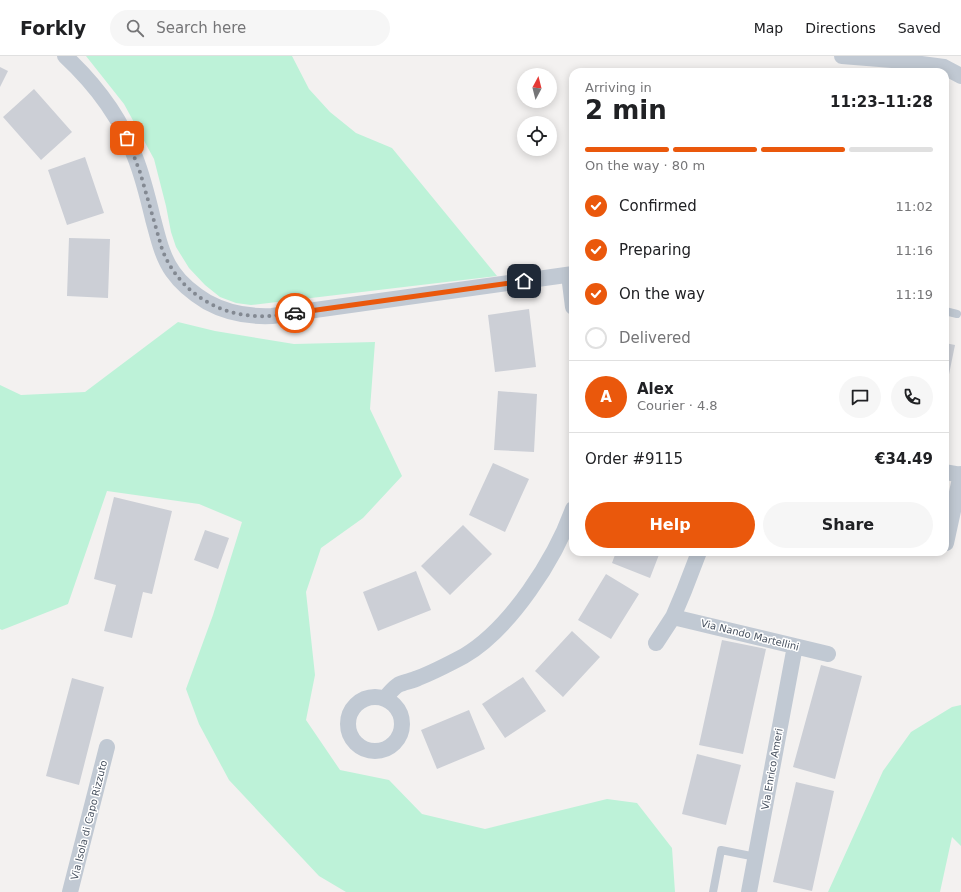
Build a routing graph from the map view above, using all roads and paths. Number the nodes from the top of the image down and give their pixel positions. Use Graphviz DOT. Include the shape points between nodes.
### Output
graph roads {
  1 [pos="65,56"];
  2 [pos="842,56"];
  3 [pos="891,66"];
  4 [pos="946,68"];
  5 [pos="949,70"];
  6 [pos="961,76"];
  7 [pos="569,274"];
  8 [pos="949,312"];
  9 [pos="957,314"];
  10 [pos="949,473"];
  11 [pos="961,475"];
  12 [pos="569,520"];
  13 [pos="949,529"];
  14 [pos="697,556"];
  15 [pos="673,617"];
  16 [pos="656,643"];
  17 [pos="795,646"];
  18 [pos="828,654"];
  19 [pos="385,698"];
  20 [pos="107,747"];
  21 [pos="756,857"];
  22 [pos="70,892"];
  23 [pos="713,892"];
  24 [pos="749,892"];
  1 -- 7 [label="street" via="96,89 127,138 143,179 162,249 172,271 189,290 216,307 244,315 264,316"];
  2 -- 3 [label="street"];
  3 -- 4 [label="street"];
  5 -- 6 [label="street"];
  8 -- 9 [label="lane"];
  10 -- 11 [label="street"];
  11 -- 13 [label="street"];
  12 -- 19 [label="street" via="544,568 526,595 496,629 466,654 430,673 397,686"];
  14 -- 15 [label="street"];
  15 -- 16 [label="street"];
  15 -- 17 [label="street, Via Nando Martellini"];
  17 -- 18 [label="street, Via Nando Martellini"];
  17 -- 21 [label="street, Via Enrico Ameri"];
  20 -- 22 [label="street, Via Isola di Capo Rizzuto"];
  21 -- 23 [label="lane" via="721,850"];
  21 -- 24 [label="street, Via Enrico Ameri"];
}
